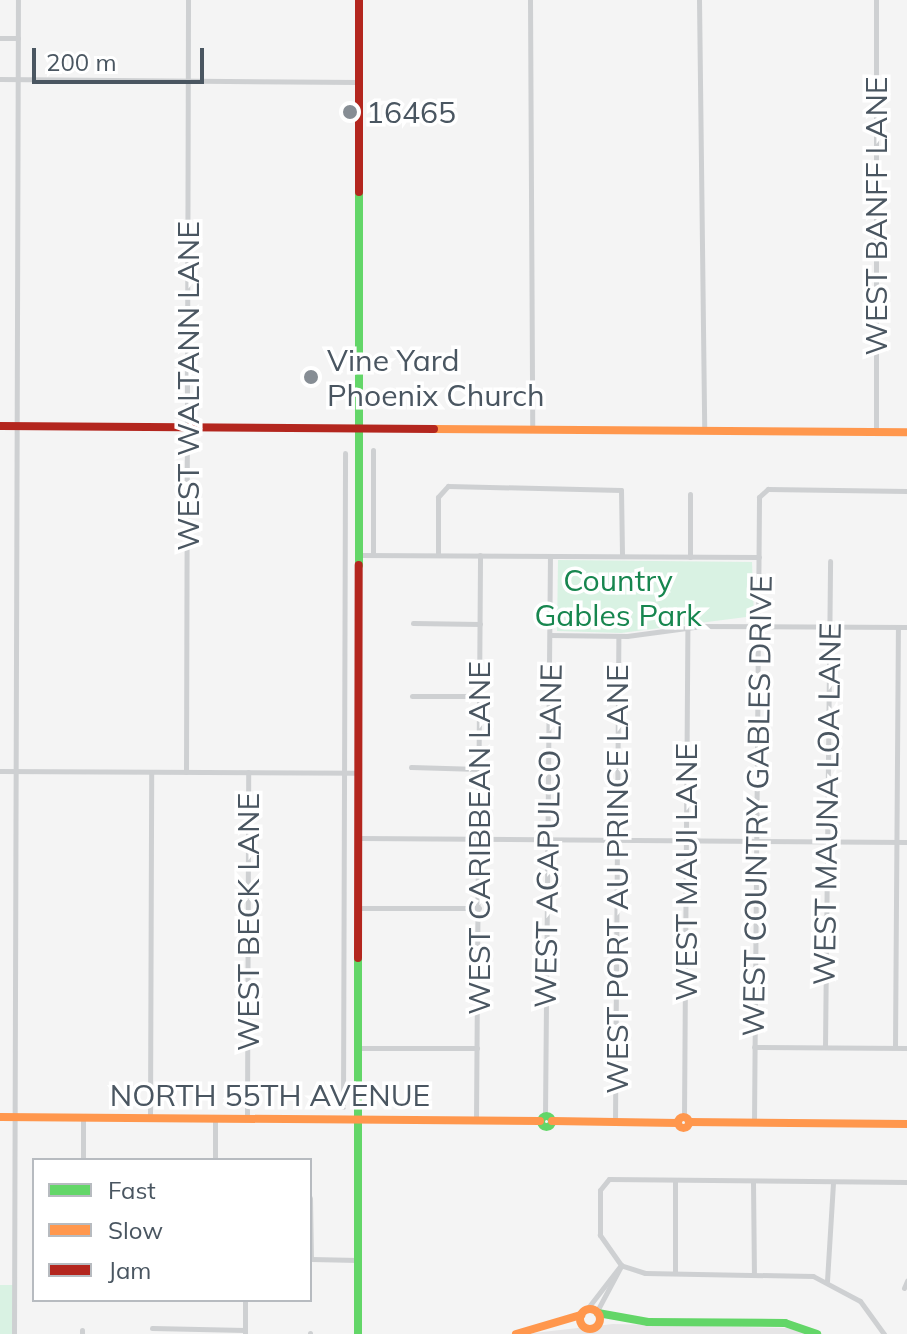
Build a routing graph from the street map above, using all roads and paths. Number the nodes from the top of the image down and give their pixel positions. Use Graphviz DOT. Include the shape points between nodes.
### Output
graph roads {
  1 [pos="18,0"];
  2 [pos="188,0"];
  3 [pos="359,0"];
  4 [pos="530,0"];
  5 [pos="699,0"];
  6 [pos="876,0"];
  7 [pos="0,38"];
  8 [pos="18,38"];
  9 [pos="0,79"];
  10 [pos="20,79"];
  11 [pos="188,81"];
  12 [pos="359,82"];
  13 [pos="0,426"];
  14 [pos="21,426"];
  15 [pos="188,426"];
  16 [pos="360,426"];
  17 [pos="532,429"];
  18 [pos="704,431"];
  19 [pos="876,432"];
  20 [pos="907,432"];
  21 [pos="373,450"];
  22 [pos="345,453"];
  23 [pos="907,491"];
  24 [pos="690,494"];
  25 [pos="360,555"];
  26 [pos="373,555"];
  27 [pos="438,555"];
  28 [pos="480,555"];
  29 [pos="550,556"];
  30 [pos="622,556"];
  31 [pos="690,557"];
  32 [pos="759,557"];
  33 [pos="830,561"];
  34 [pos="345,592"];
  35 [pos="359,592"];
  36 [pos="413,623"];
  37 [pos="480,624"];
  38 [pos="829,625"];
  39 [pos="758,626"];
  40 [pos="687,627"];
  41 [pos="898,627"];
  42 [pos="907,627"];
  43 [pos="550,635"];
  44 [pos="618,636"];
  45 [pos="412,696"];
  46 [pos="479,696"];
  47 [pos="411,767"];
  48 [pos="479,769"];
  49 [pos="0,771"];
  50 [pos="15,771"];
  51 [pos="151,772"];
  52 [pos="186,772"];
  53 [pos="248,772"];
  54 [pos="345,773"];
  55 [pos="359,773"];
  56 [pos="359,838"];
  57 [pos="478,839"];
  58 [pos="548,840"];
  59 [pos="617,840"];
  60 [pos="686,840"];
  61 [pos="756,841"];
  62 [pos="826,841"];
  63 [pos="897,842"];
  64 [pos="907,842"];
  65 [pos="359,908"];
  66 [pos="479,908"];
  67 [pos="344,958"];
  68 [pos="359,958"];
  69 [pos="754,1047"];
  70 [pos="825,1047"];
  71 [pos="895,1047"];
  72 [pos="359,1048"];
  73 [pos="477,1048"];
  74 [pos="907,1048"];
  75 [pos="343,1107"];
  76 [pos="0,1117"];
  77 [pos="15,1117"];
  78 [pos="83,1118"];
  79 [pos="150,1118"];
  80 [pos="215,1119"];
  81 [pos="247,1119"];
  82 [pos="358,1119"];
  83 [pos="546,1119"];
  84 [pos="476,1120"];
  85 [pos="684,1121"];
  86 [pos="615,1122"];
  87 [pos="754,1123"];
  88 [pos="907,1124"];
  89 [pos="83,1158"];
  90 [pos="215,1158"];
  91 [pos="675,1181"];
  92 [pos="753,1182"];
  93 [pos="833,1182"];
  94 [pos="907,1182"];
  95 [pos="312,1259"];
  96 [pos="358,1260"];
  97 [pos="621,1265"];
  98 [pos="675,1273"];
  99 [pos="754,1273"];
  100 [pos="827,1281"];
  101 [pos="245,1302"];
  102 [pos="589,1314"];
  103 [pos="620,1320"];
  104 [pos="781,1323"];
  105 [pos="596,1326"];
  106 [pos="152,1328"];
  107 [pos="245,1332"];
  108 [pos="14,1334"];
  109 [pos="358,1334"];
  110 [pos="516,1334"];
  111 [pos="781,1334"];
  112 [pos="817,1334"];
  113 [pos="884,1334"];
  1 -- 8 [label="street"];
  2 -- 11 [label="street, WEST WALTANN LANE"];
  3 -- 12 [label="main road"];
  4 -- 17 [label="street"];
  5 -- 18 [label="street"];
  6 -- 19 [label="street, WEST BANFF LANE"];
  7 -- 8 [label="street"];
  8 -- 10 [label="street"];
  9 -- 10 [label="street"];
  10 -- 11 [label="street"];
  10 -- 14 [label="street"];
  11 -- 12 [label="street"];
  11 -- 15 [label="street, WEST WALTANN LANE"];
  12 -- 16 [label="main road"];
  13 -- 14 [label="main road"];
  14 -- 15 [label="main road"];
  14 -- 50 [label="street"];
  15 -- 16 [label="main road"];
  15 -- 52 [label="street, WEST WALTANN LANE"];
  16 -- 17 [label="main road"];
  16 -- 25 [label="main road"];
  17 -- 18 [label="main road"];
  18 -- 19 [label="main road"];
  19 -- 20 [label="main road"];
  21 -- 26 [label="street"];
  22 -- 34 [label="street"];
  23 -- 32 [label="street, WEST COUNTRY GABLES DRIVE" via="762,490"];
  24 -- 31 [label="street"];
  25 -- 26 [label="street"];
  25 -- 35 [label="main road"];
  26 -- 27 [label="street"];
  27 -- 28 [label="street"];
  27 -- 30 [label="street" via="440,489 621,490"];
  28 -- 29 [label="street"];
  28 -- 37 [label="street, WEST CARIBBEAN LANE"];
  29 -- 30 [label="street"];
  29 -- 43 [label="street, WEST ACAPULCO LANE"];
  30 -- 31 [label="street"];
  31 -- 32 [label="street"];
  32 -- 39 [label="street, WEST COUNTRY GABLES DRIVE"];
  33 -- 38 [label="street, WEST MAUNA LOA LANE"];
  34 -- 35 [label="street"];
  34 -- 54 [label="street"];
  35 -- 55 [label="main road"];
  36 -- 37 [label="street"];
  37 -- 46 [label="street, WEST CARIBBEAN LANE"];
  38 -- 39 [label="street"];
  38 -- 41 [label="street"];
  38 -- 62 [label="street, WEST MAUNA LOA LANE"];
  39 -- 40 [label="street"];
  39 -- 61 [label="street, WEST COUNTRY GABLES DRIVE"];
  40 -- 44 [label="street"];
  40 -- 60 [label="street, WEST MAUI LANE"];
  41 -- 42 [label="street"];
  41 -- 63 [label="street"];
  43 -- 44 [label="street"];
  43 -- 58 [label="street, WEST ACAPULCO LANE"];
  44 -- 59 [label="street, WEST PORT AU PRINCE LANE"];
  45 -- 46 [label="street"];
  46 -- 48 [label="street, WEST CARIBBEAN LANE"];
  47 -- 48 [label="street"];
  48 -- 57 [label="street, WEST CARIBBEAN LANE"];
  49 -- 50 [label="street"];
  50 -- 51 [label="street"];
  50 -- 77 [label="street"];
  51 -- 52 [label="street"];
  51 -- 79 [label="street"];
  52 -- 53 [label="street"];
  53 -- 54 [label="street"];
  53 -- 81 [label="street, WEST BECK LANE"];
  54 -- 55 [label="street"];
  54 -- 67 [label="street"];
  55 -- 56 [label="main road"];
  56 -- 57 [label="street"];
  56 -- 65 [label="main road"];
  57 -- 58 [label="street"];
  57 -- 66 [label="street, WEST CARIBBEAN LANE"];
  58 -- 59 [label="street"];
  58 -- 83 [label="street, WEST ACAPULCO LANE"];
  59 -- 60 [label="street"];
  59 -- 86 [label="street, WEST PORT AU PRINCE LANE"];
  60 -- 61 [label="street"];
  60 -- 85 [label="street, WEST MAUI LANE"];
  61 -- 62 [label="street"];
  61 -- 69 [label="street, WEST COUNTRY GABLES DRIVE"];
  62 -- 63 [label="street"];
  62 -- 70 [label="street, WEST MAUNA LOA LANE"];
  63 -- 64 [label="street"];
  63 -- 71 [label="street"];
  65 -- 66 [label="street"];
  65 -- 68 [label="main road"];
  66 -- 73 [label="street, WEST CARIBBEAN LANE"];
  67 -- 68 [label="street"];
  67 -- 75 [label="street"];
  68 -- 72 [label="main road"];
  69 -- 70 [label="street"];
  69 -- 87 [label="street, WEST COUNTRY GABLES DRIVE"];
  70 -- 71 [label="street"];
  71 -- 74 [label="street"];
  72 -- 73 [label="street"];
  72 -- 82 [label="main road"];
  73 -- 84 [label="street, WEST CARIBBEAN LANE"];
  76 -- 77 [label="main road, NORTH 55TH AVENUE"];
  77 -- 78 [label="main road, NORTH 55TH AVENUE"];
  77 -- 108 [label="street"];
  78 -- 79 [label="main road, NORTH 55TH AVENUE"];
  78 -- 89 [label="street"];
  79 -- 80 [label="main road, NORTH 55TH AVENUE"];
  80 -- 81 [label="main road, NORTH 55TH AVENUE"];
  80 -- 90 [label="street"];
  81 -- 82 [label="main road, NORTH 55TH AVENUE"];
  82 -- 84 [label="main road, NORTH 55TH AVENUE"];
  82 -- 96 [label="main road"];
  83 -- 84 [label="main road, NORTH 55TH AVENUE"];
  83 -- 86 [label="main road, NORTH 55TH AVENUE"];
  85 -- 86 [label="main road, NORTH 55TH AVENUE"];
  85 -- 87 [label="main road, NORTH 55TH AVENUE"];
  87 -- 88 [label="main road, NORTH 55TH AVENUE"];
  91 -- 92 [label="street"];
  91 -- 97 [label="street" via="602,1182 600,1235"];
  91 -- 98 [label="street"];
  92 -- 93 [label="street"];
  92 -- 99 [label="street"];
  93 -- 94 [label="street"];
  93 -- 100 [label="street"];
  95 -- 96 [label="street"];
  96 -- 109 [label="main road"];
  97 -- 98 [label="street"];
  97 -- 102 [label="street"];
  98 -- 99 [label="street"];
  99 -- 100 [label="street"];
  100 -- 113 [label="street" via="860,1301"];
  101 -- 107 [label="street"];
  102 -- 103 [label="main road"];
  102 -- 105 [label="main road"];
  102 -- 105 [label="main road"];
  102 -- 110 [label="main road"];
  103 -- 104 [label="main road"];
  103 -- 105 [label="main road"];
  104 -- 111 [label="main road"];
  104 -- 112 [label="main road"];
  106 -- 107 [label="street"];
}
